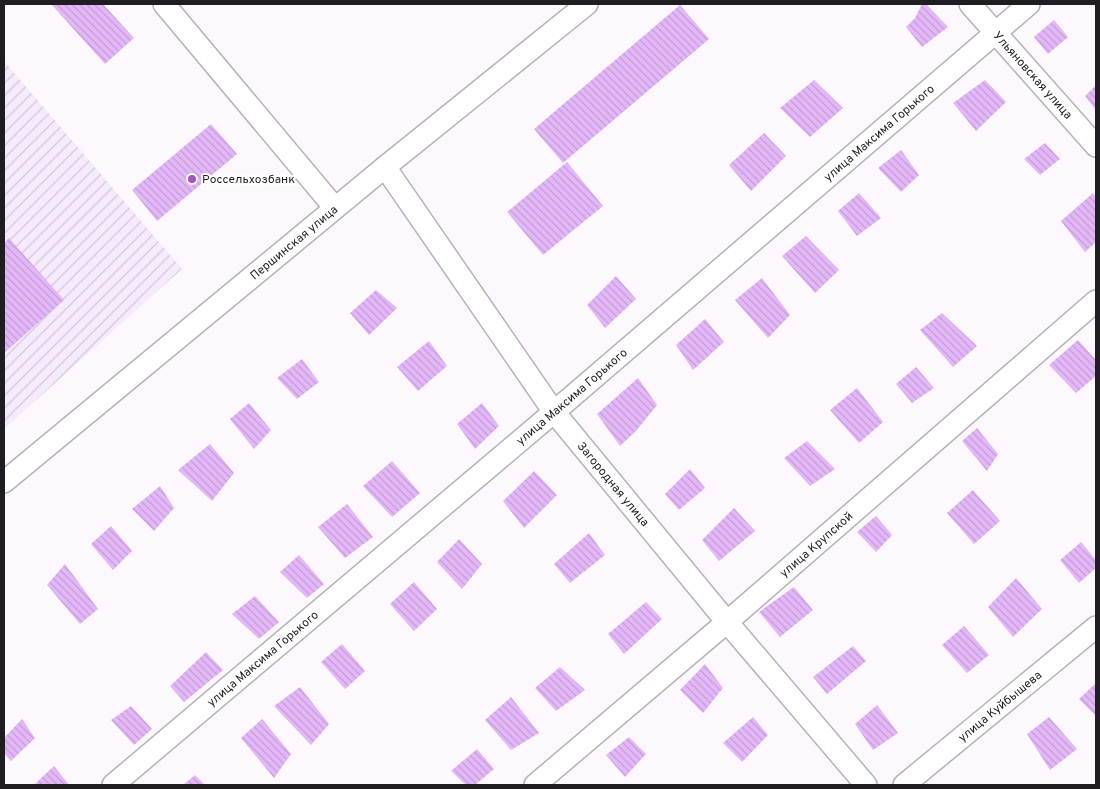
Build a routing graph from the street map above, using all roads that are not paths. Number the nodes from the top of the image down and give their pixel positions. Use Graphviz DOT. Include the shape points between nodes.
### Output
graph roads {
  1 [pos="164,4"];
  2 [pos="587,4"];
  3 [pos="970,4"];
  4 [pos="1029,4"];
  5 [pos="995,33"];
  6 [pos="1096,146"];
  7 [pos="385,167"];
  8 [pos="335,208"];
  9 [pos="1096,301"];
  10 [pos="554,412"];
  11 [pos="4,482"];
  12 [pos="727,622"];
  13 [pos="1096,627"];
  14 [pos="113,785"];
  15 [pos="535,785"];
  16 [pos="866,785"];
  17 [pos="904,785"];
  1 -- 8 [label="street"];
  2 -- 7 [label="street, Першинская улица"];
  3 -- 5 [label="street, Ульяновская улица"];
  4 -- 5 [label="street, улица Максима Горького"];
  5 -- 6 [label="street, Ульяновская улица"];
  5 -- 10 [label="street, улица Максима Горького"];
  7 -- 8 [label="street, Першинская улица"];
  7 -- 10 [label="street, Загородная улица"];
  8 -- 11 [label="street, Першинская улица"];
  9 -- 12 [label="street, улица Крупской"];
  10 -- 12 [label="street, Загородная улица"];
  10 -- 14 [label="street, улица Максима Горького"];
  12 -- 15 [label="street, улица Крупской"];
  12 -- 16 [label="street, Загородная улица"];
  13 -- 17 [label="street, улица Куйбышева"];
}
